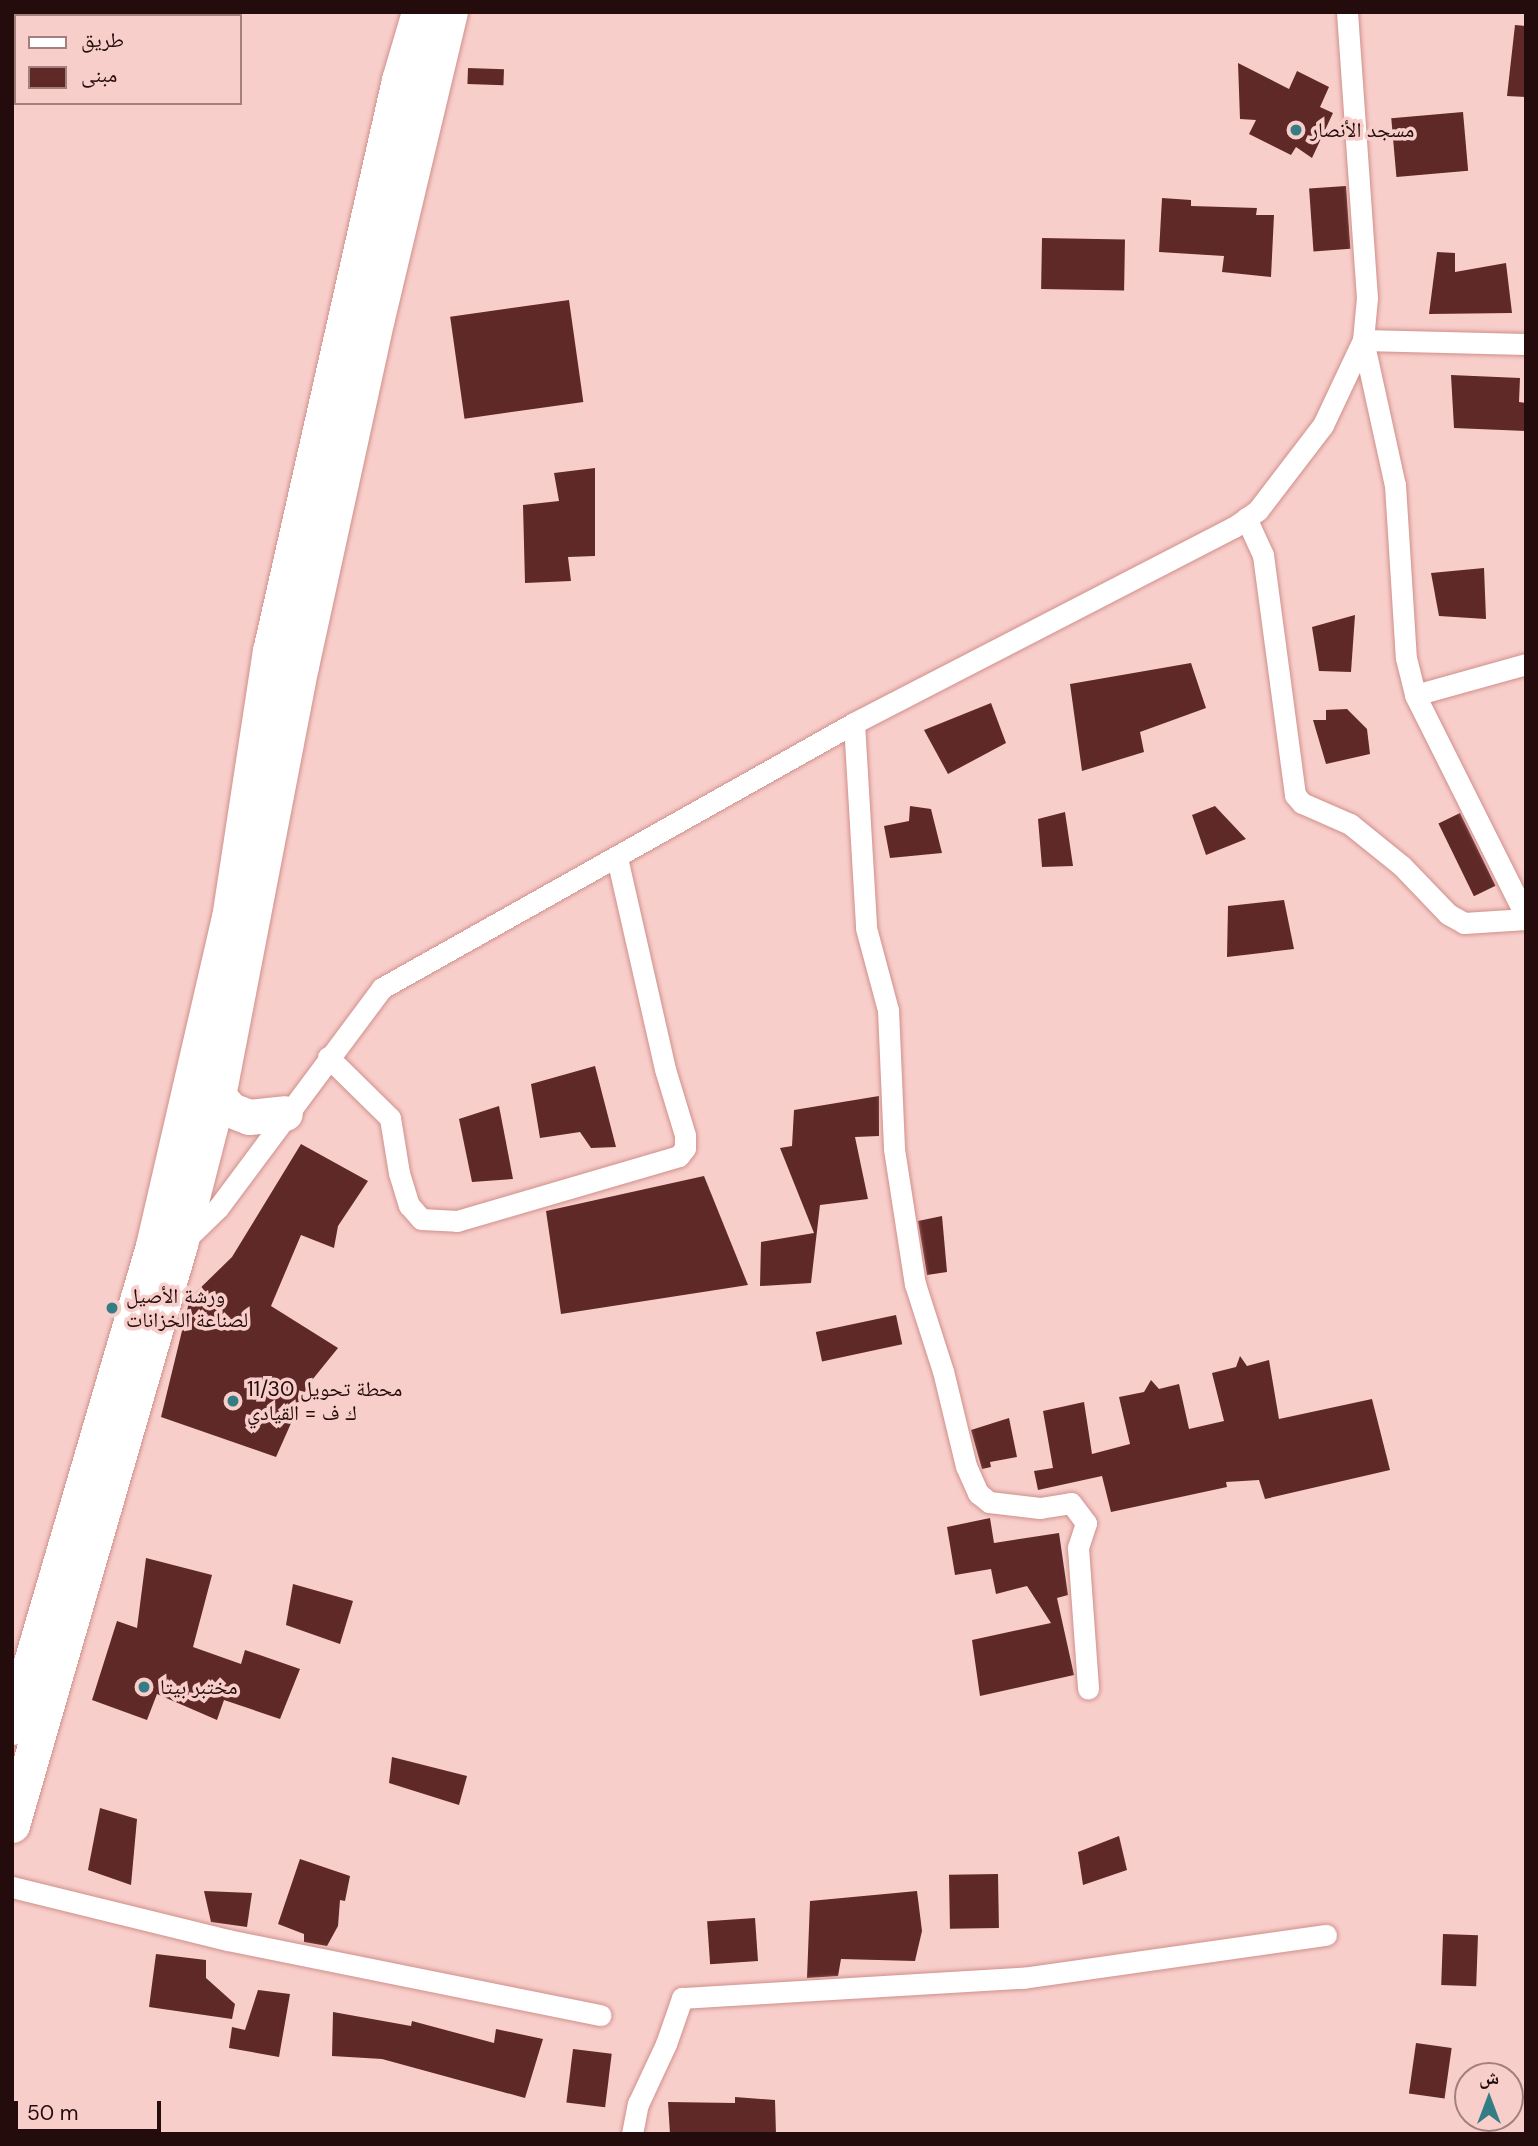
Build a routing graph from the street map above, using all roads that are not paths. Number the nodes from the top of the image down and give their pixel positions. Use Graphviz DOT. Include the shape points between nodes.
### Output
graph roads {
  1 [pos="419,12"];
  2 [pos="450,12"];
  3 [pos="1346,12"];
  4 [pos="1363,340"];
  5 [pos="1526,344"];
  6 [pos="1246,518"];
  7 [pos="1526,664"];
  8 [pos="1415,695"];
  9 [pos="854,723"];
  10 [pos="617,858"];
  11 [pos="1526,918"];
  12 [pos="328,1057"];
  13 [pos="218,1096"];
  14 [pos="285,1113"];
  15 [pos="166,1245"];
  16 [pos="1088,1689"];
  17 [pos="12,1727"];
  18 [pos="12,1825"];
  19 [pos="12,1887"];
  20 [pos="1326,1935"];
  21 [pos="601,2015"];
  22 [pos="632,2134"];
  1 -- 15 [label="highway" via="399,80 270,651 229,918"];
  2 -- 13 [label="highway" via="301,666"];
  3 -- 4 [label="street" via="1367,298"];
  4 -- 5 [label="street"];
  4 -- 6 [label="street" via="1323,425 1258,510"];
  4 -- 8 [label="street" via="1395,485 1406,658"];
  6 -- 9 [label="street"];
  6 -- 11 [label="street" via="1263,555 1295,795 1350,824 1402,866 1448,914 1464,923"];
  7 -- 8 [label="street"];
  8 -- 11 [label="street"];
  9 -- 10 [label="street"];
  9 -- 16 [label="street" via="866,928 888,1010 894,1149 915,1284 966,1466 978,1493 989,1502 1040,1508 1071,1503 1086,1522 1078,1548"];
  10 -- 12 [label="street" via="382,988"];
  10 -- 12 [label="street" via="665,1069 685,1135 685,1148 678,1156 457,1221 421,1219 406,1194 390,1118"];
  12 -- 14 [label="street"];
  13 -- 14 [label="highway" via="231,1110 249,1117"];
  13 -- 15 [label="highway"];
  14 -- 15 [label="street" via="218,1208"];
  15 -- 17 [label="highway"];
  15 -- 18 [label="highway"];
  19 -- 21 [label="street" via="228,1940"];
  20 -- 22 [label="street" via="1023,1978 682,1998 638,2104"];
}
